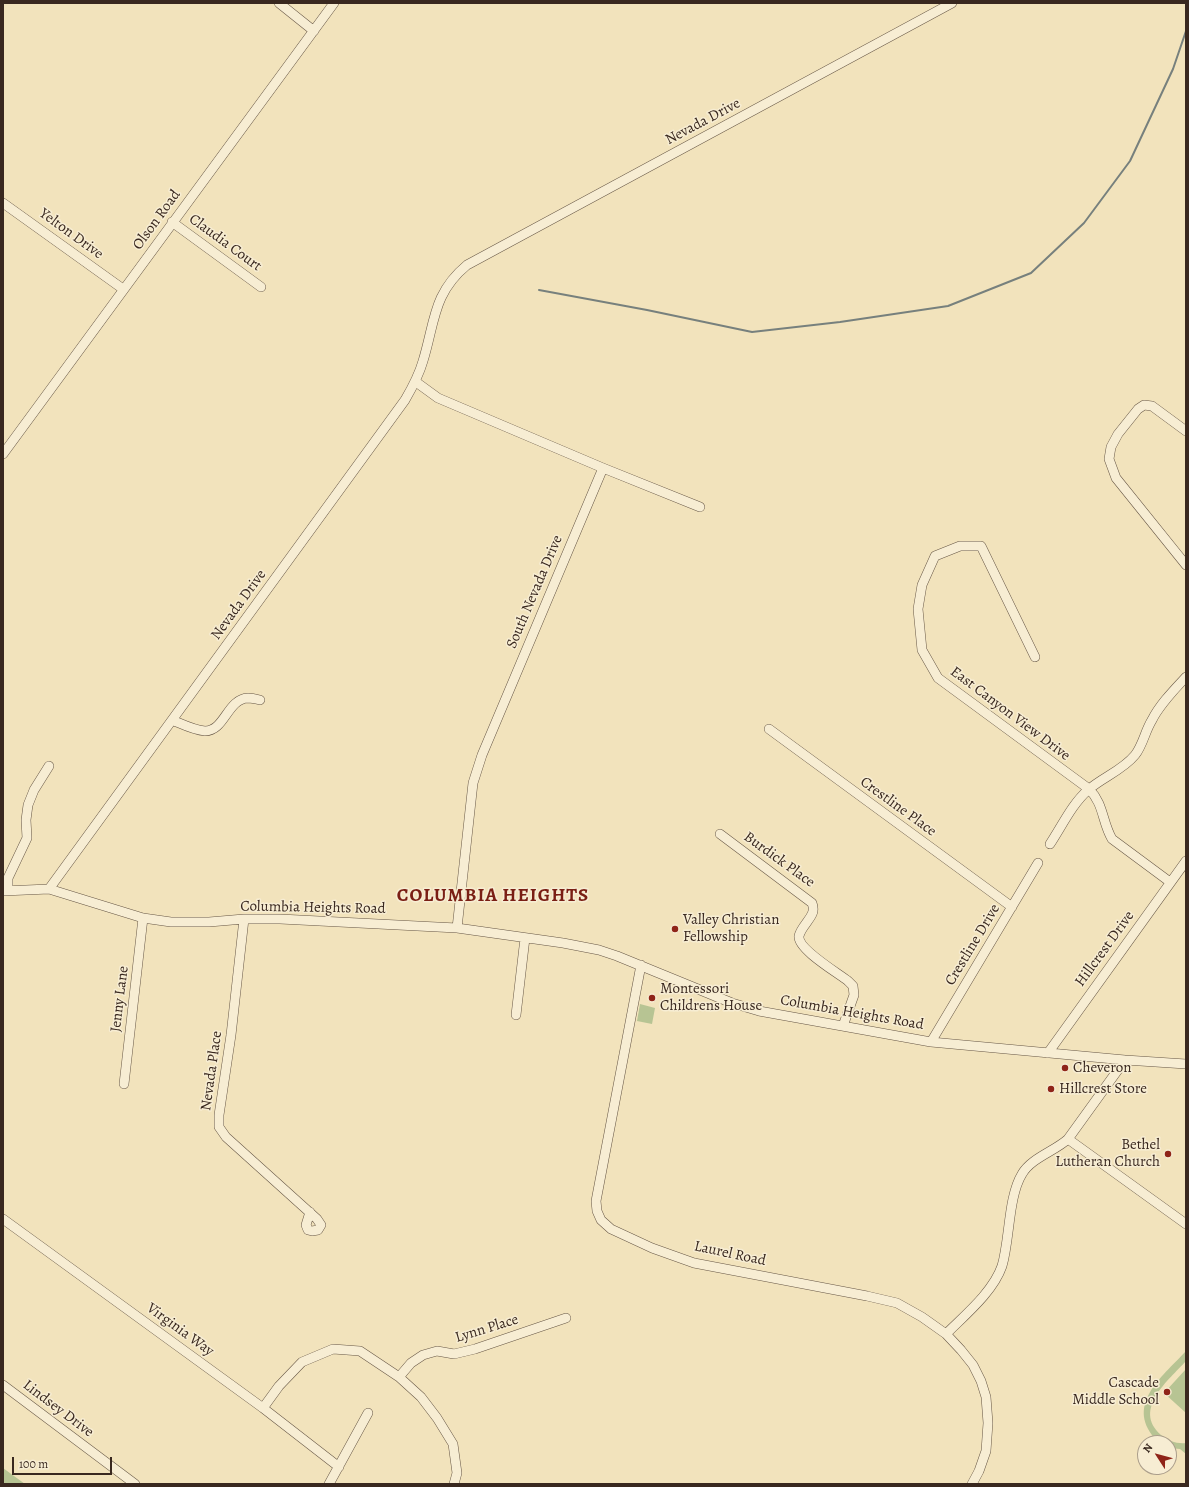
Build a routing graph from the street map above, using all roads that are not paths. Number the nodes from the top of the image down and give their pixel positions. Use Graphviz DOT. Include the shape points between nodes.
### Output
graph roads {
  1 [pos="279,3"];
  2 [pos="334,3"];
  3 [pos="952,3"];
  4 [pos="314,31"];
  5 [pos="3,203"];
  6 [pos="172,222"];
  7 [pos="262,287"];
  8 [pos="123,289"];
  9 [pos="416,382"];
  10 [pos="1186,431"];
  11 [pos="3,454"];
  12 [pos="603,468"];
  13 [pos="700,507"];
  14 [pos="1186,565"];
  15 [pos="1035,657"];
  16 [pos="1186,677"];
  17 [pos="260,700"];
  18 [pos="172,720"];
  19 [pos="768,729"];
  20 [pos="49,766"];
  21 [pos="1089,789"];
  22 [pos="720,834"];
  23 [pos="1050,844"];
  24 [pos="1186,861"];
  25 [pos="1038,863"];
  26 [pos="1170,882"];
  27 [pos="49,889"];
  28 [pos="6,890"];
  29 [pos="1012,907"];
  30 [pos="143,918"];
  31 [pos="244,920"];
  32 [pos="457,928"];
  33 [pos="525,938"];
  34 [pos="641,965"];
  35 [pos="516,1015"];
  36 [pos="843,1026"];
  37 [pos="931,1042"];
  38 [pos="1048,1053"];
  39 [pos="1125,1060"];
  40 [pos="1186,1064"];
  41 [pos="124,1084"];
  42 [pos="1068,1139"];
  43 [pos="310,1212"];
  44 [pos="3,1219"];
  45 [pos="1186,1224"];
  46 [pos="566,1318"];
  47 [pos="946,1334"];
  48 [pos="400,1377"];
  49 [pos="3,1385"];
  50 [pos="263,1408"];
  51 [pos="368,1413"];
  52 [pos="339,1466"];
  53 [pos="135,1484"];
  54 [pos="329,1484"];
  55 [pos="454,1484"];
  56 [pos="972,1484"];
  1 -- 4 [label="street"];
  2 -- 4 [label="street, Olson Road"];
  3 -- 9 [label="street, Nevada Drive" via="467,265 456,274 437,305"];
  4 -- 6 [label="street, Olson Road"];
  5 -- 8 [label="street, Yelton Drive"];
  6 -- 7 [label="street, Claudia Court"];
  6 -- 8 [label="street, Olson Road"];
  8 -- 11 [label="street, Olson Road"];
  9 -- 12 [label="street" via="438,398"];
  9 -- 18 [label="street, Nevada Drive"];
  10 -- 14 [label="street" via="1152,406 1144,405 1118,434 1111,447 1109,459 1116,478"];
  12 -- 13 [label="street"];
  12 -- 32 [label="street, South Nevada Drive" via="482,755 474,783"];
  15 -- 21 [label="street, East Canyon View Drive" via="981,546 960,546 935,556 922,585 918,609 922,650 938,678"];
  16 -- 21 [label="street" via="1160,707 1135,755"];
  17 -- 18 [label="street" via="247,698 237,702 215,729 205,731"];
  18 -- 27 [label="street, Nevada Drive"];
  19 -- 29 [label="street, Crestline Place"];
  20 -- 28 [label="street" via="28,805 27,838 9,873"];
  21 -- 23 [label="street"];
  21 -- 26 [label="street, East Canyon View Drive" via="1096,796 1107,831 1112,838"];
  22 -- 36 [label="street, Burdick Place" via="812,903 814,913 800,932 800,941 809,952 853,986 854,995"];
  24 -- 26 [label="street, Hillcrest Drive"];
  25 -- 29 [label="street, Crestline Drive"];
  26 -- 38 [label="street, Hillcrest Drive"];
  27 -- 28 [label="street, Columbia Heights Road"];
  27 -- 30 [label="street, Columbia Heights Road"];
  29 -- 37 [label="street, Crestline Drive"];
  30 -- 31 [label="street, Columbia Heights Road" via="171,922"];
  30 -- 41 [label="street, Jenny Lane"];
  31 -- 32 [label="street, Columbia Heights Road" via="338,921"];
  31 -- 43 [label="street, Nevada Place" via="219,1127 226,1137"];
  32 -- 33 [label="street, Columbia Heights Road"];
  33 -- 34 [label="street, Columbia Heights Road" via="599,950"];
  33 -- 35 [label="street"];
  34 -- 36 [label="street, Columbia Heights Road" via="732,1004"];
  34 -- 47 [label="street, Laurel Road" via="596,1201 601,1220 611,1229 634,1241 694,1263 897,1303"];
  36 -- 37 [label="street, Columbia Heights Road"];
  37 -- 38 [label="street, Columbia Heights Road"];
  38 -- 39 [label="street, Columbia Heights Road"];
  39 -- 40 [label="street, Columbia Heights Road"];
  39 -- 42 [label="street"];
  42 -- 45 [label="street"];
  42 -- 47 [label="street" via="1060,1147 1028,1166 1022,1173 1002,1266 996,1279 988,1291"];
  44 -- 50 [label="street, Virginia Way"];
  46 -- 48 [label="street, Lynn Place" via="474,1349 454,1354 437,1351 423,1355 411,1363"];
  47 -- 56 [label="street, Laurel Road" via="973,1365 986,1398 986,1451"];
  48 -- 50 [label="street" via="360,1351 333,1349 302,1362 279,1386"];
  48 -- 55 [label="street" via="421,1397 453,1444 457,1473"];
  49 -- 53 [label="street, Lindsey Drive"];
  50 -- 52 [label="street, Virginia Way"];
  51 -- 52 [label="street"];
  52 -- 54 [label="street"];
}
